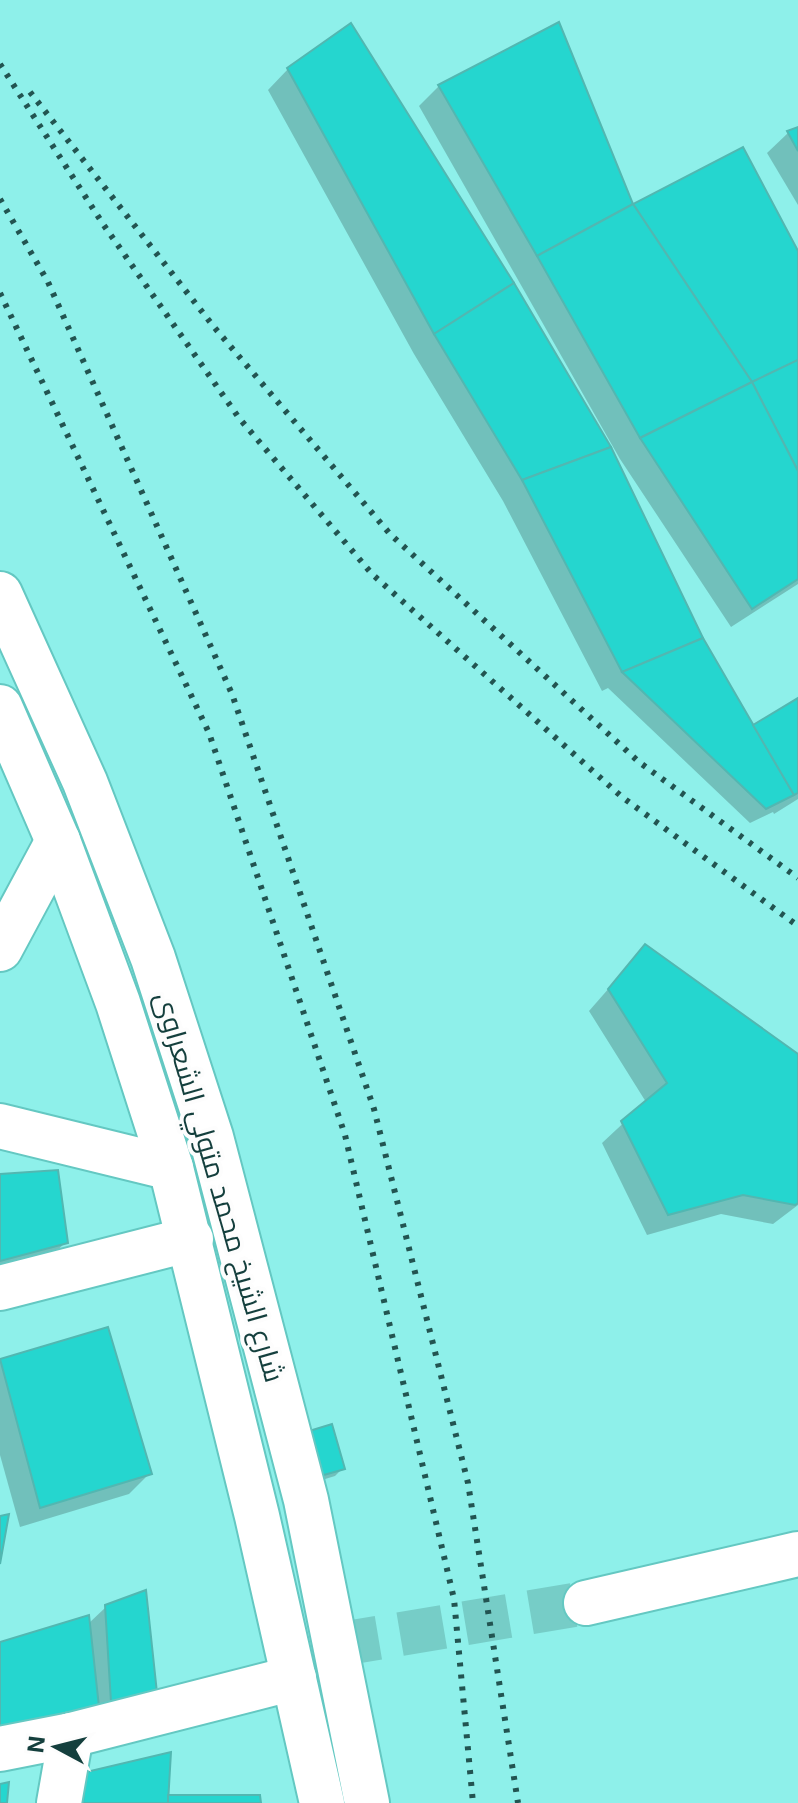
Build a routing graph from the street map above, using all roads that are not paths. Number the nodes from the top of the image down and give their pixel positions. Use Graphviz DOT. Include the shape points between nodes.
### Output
graph roads {
  1 [pos="0,594"];
  2 [pos="0,707"];
  3 [pos="58,841"];
  4 [pos="0,949"];
  5 [pos="0,1126"];
  6 [pos="171,1168"];
  7 [pos="191,1239"];
  8 [pos="0,1288"];
  9 [pos="798,1554"];
  10 [pos="586,1603"];
  11 [pos="294,1678"];
  12 [pos="71,1735"];
  13 [pos="0,1749"];
  14 [pos="59,1803"];
  15 [pos="322,1803"];
  16 [pos="367,1803"];
  1 -- 16 [label="street, شارع الشيخ محمد متولي الشعراوى" via="85,782 153,958 211,1137 306,1500"];
  2 -- 3 [label="street, شارع الشيخ محمد متولي الشعراوى"];
  3 -- 4 [label="street"];
  3 -- 6 [label="street, شارع الشيخ محمد متولي الشعراوى"];
  5 -- 6 [label="street"];
  6 -- 7 [label="street, شارع الشيخ محمد متولي الشعراوى"];
  7 -- 8 [label="street"];
  7 -- 11 [label="street, شارع الشيخ محمد متولي الشعراوى"];
  9 -- 10 [label="street"];
  11 -- 12 [label="street"];
  11 -- 15 [label="street, شارع الشيخ محمد متولي الشعراوى"];
  12 -- 13 [label="street"];
  12 -- 14 [label="street"];
}
